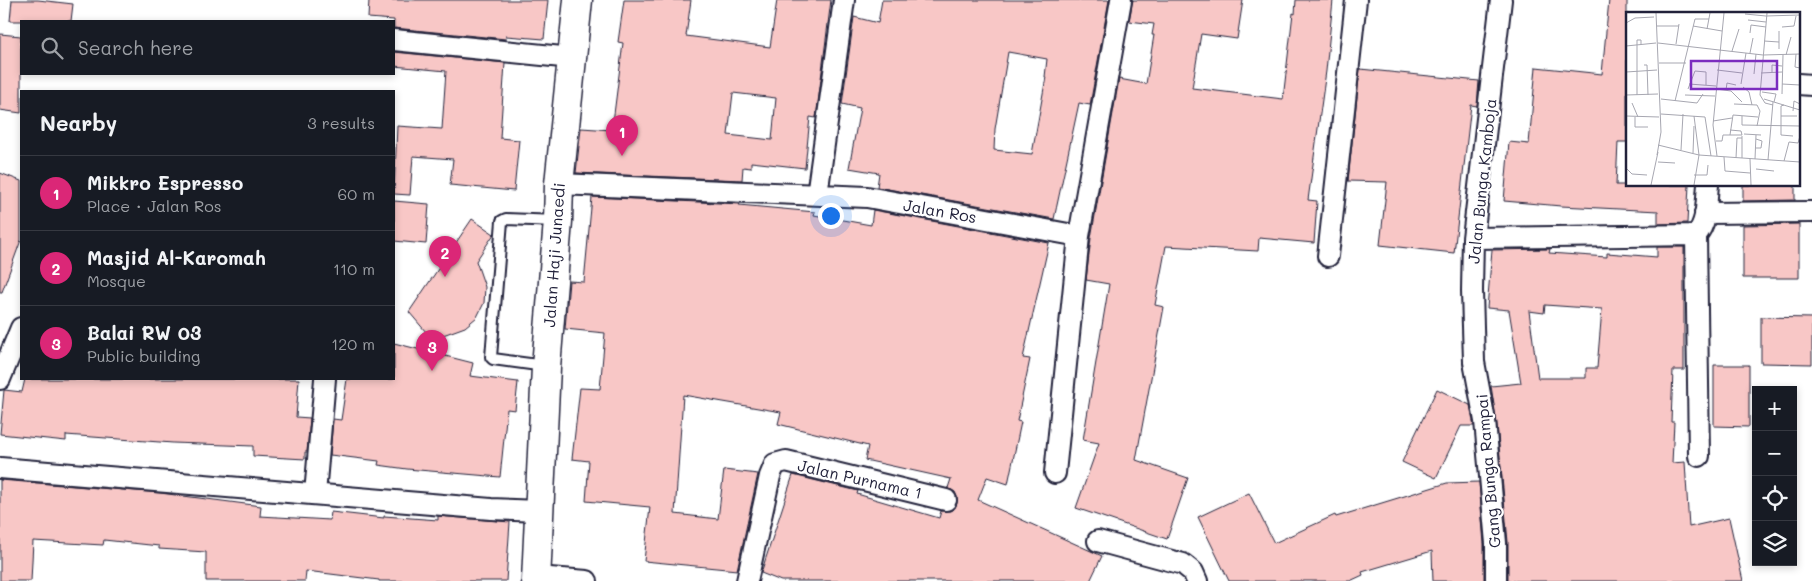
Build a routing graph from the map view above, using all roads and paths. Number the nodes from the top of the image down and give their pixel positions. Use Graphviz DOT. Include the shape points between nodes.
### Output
graph roads {
  1 [pos="578,0"];
  2 [pos="844,0"];
  3 [pos="1121,0"];
  4 [pos="1356,0"];
  5 [pos="1501,0"];
  6 [pos="395,40"];
  7 [pos="572,58"];
  8 [pos="559,184"];
  9 [pos="1708,186"];
  10 [pos="817,196"];
  11 [pos="1812,212"];
  12 [pos="1705,213"];
  13 [pos="558,221"];
  14 [pos="1696,235"];
  15 [pos="1079,236"];
  16 [pos="1473,238"];
  17 [pos="1328,256"];
  18 [pos="20,330"];
  19 [pos="1474,362"];
  20 [pos="546,367"];
  21 [pos="0,379"];
  22 [pos="325,380"];
  23 [pos="1699,456"];
  24 [pos="0,468"];
  25 [pos="1055,473"];
  26 [pos="315,494"];
  27 [pos="946,500"];
  28 [pos="538,511"];
  29 [pos="1098,541"];
  30 [pos="536,579"];
  31 [pos="587,581"];
  32 [pos="747,581"];
  33 [pos="1198,581"];
  34 [pos="1496,581"];
  1 -- 7 [label="street, Jalan Haji Junaedi"];
  2 -- 10 [label="street"];
  3 -- 15 [label="street"];
  4 -- 17 [label="street"];
  5 -- 16 [label="street, Jalan Bunga Kamboja"];
  6 -- 7 [label="street"];
  7 -- 8 [label="street, Jalan Haji Junaedi"];
  8 -- 10 [label="street, Jalan Ros"];
  8 -- 13 [label="street, Jalan Haji Junaedi"];
  9 -- 12 [label="street"];
  10 -- 15 [label="street, Jalan Ros" via="867,198"];
  11 -- 12 [label="street"];
  12 -- 14 [label="street" via="1701,230"];
  13 -- 20 [label="street, Jalan Haji Junaedi"];
  13 -- 20 [label="lane" via="504,220 500,241 491,358"];
  14 -- 16 [label="street"];
  14 -- 23 [label="street"];
  15 -- 25 [label="street"];
  16 -- 19 [label="street, Jalan Bunga Kamboja"];
  18 -- 21 [label="street"];
  19 -- 34 [label="street, Gang Bunga Rampai" via="1485,421 1496,543"];
  20 -- 28 [label="street, Jalan Haji Junaedi"];
  22 -- 26 [label="street"];
  24 -- 26 [label="street"];
  26 -- 28 [label="street"];
  27 -- 32 [label="street, Jalan Purnama 1" via="786,461 775,464"];
  28 -- 30 [label="street, Jalan Haji Junaedi"];
  29 -- 33 [label="street" via="1183,564"];
  30 -- 31 [label="street"];
}
